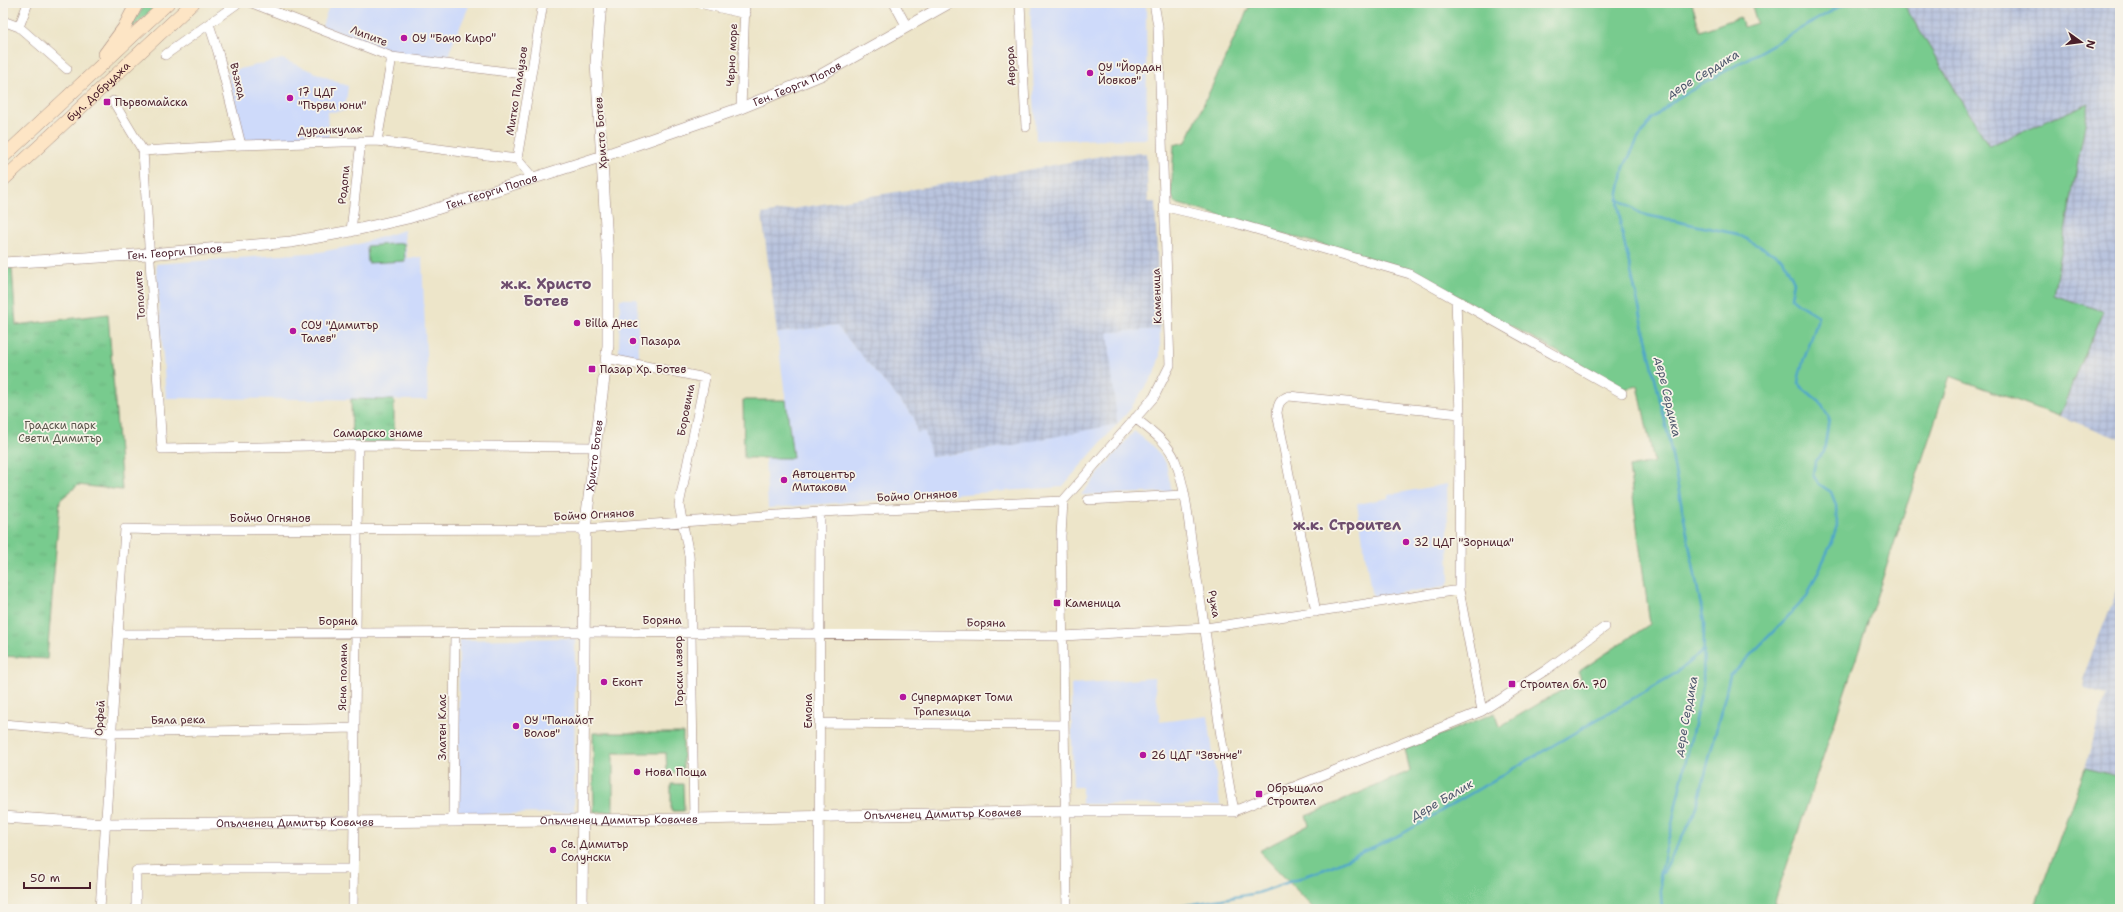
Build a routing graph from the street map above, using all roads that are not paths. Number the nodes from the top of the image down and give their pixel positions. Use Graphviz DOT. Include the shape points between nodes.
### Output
graph roads {
  1 [pos="28,3"];
  2 [pos="137,3"];
  3 [pos="168,3"];
  4 [pos="193,3"];
  5 [pos="238,3"];
  6 [pos="252,3"];
  7 [pos="543,3"];
  8 [pos="601,3"];
  9 [pos="700,3"];
  10 [pos="745,3"];
  11 [pos="894,3"];
  12 [pos="950,3"];
  13 [pos="1020,3"];
  14 [pos="1154,3"];
  15 [pos="746,14"];
  16 [pos="3,21"];
  17 [pos="209,24"];
  18 [pos="19,27"];
  19 [pos="907,27"];
  20 [pos="165,55"];
  21 [pos="392,57"];
  22 [pos="67,69"];
  23 [pos="531,75"];
  24 [pos="87,79"];
  25 [pos="113,101"];
  26 [pos="741,108"];
  27 [pos="1026,127"];
  28 [pos="361,141"];
  29 [pos="377,141"];
  30 [pos="241,145"];
  31 [pos="143,151"];
  32 [pos="603,156"];
  33 [pos="3,157"];
  34 [pos="517,159"];
  35 [pos="532,177"];
  36 [pos="3,180"];
  37 [pos="1166,207"];
  38 [pos="351,231"];
  39 [pos="149,254"];
  40 [pos="3,263"];
  41 [pos="1456,300"];
  42 [pos="606,358"];
  43 [pos="1622,393"];
  44 [pos="1460,414"];
  45 [pos="1135,418"];
  46 [pos="358,445"];
  47 [pos="594,447"];
  48 [pos="162,449"];
  49 [pos="1183,495"];
  50 [pos="1088,500"];
  51 [pos="1063,501"];
  52 [pos="820,512"];
  53 [pos="682,522"];
  54 [pos="125,529"];
  55 [pos="585,529"];
  56 [pos="357,530"];
  57 [pos="1459,590"];
  58 [pos="1316,612"];
  59 [pos="1605,627"];
  60 [pos="1206,628"];
  61 [pos="585,632"];
  62 [pos="356,633"];
  63 [pos="454,633"];
  64 [pos="690,633"];
  65 [pos="118,634"];
  66 [pos="820,634"];
  67 [pos="1063,636"];
  68 [pos="1482,711"];
  69 [pos="820,723"];
  70 [pos="3,724"];
  71 [pos="1064,726"];
  72 [pos="355,728"];
  73 [pos="111,733"];
  74 [pos="1066,811"];
  75 [pos="1234,811"];
  76 [pos="821,816"];
  77 [pos="3,817"];
  78 [pos="694,819"];
  79 [pos="582,820"];
  80 [pos="453,821"];
  81 [pos="354,822"];
  82 [pos="106,824"];
  83 [pos="353,869"];
  84 [pos="819,908"];
  85 [pos="100,909"];
  86 [pos="136,909"];
  87 [pos="353,909"];
  88 [pos="582,909"];
  89 [pos="1067,909"];
  1 -- 18 [label="street"];
  2 -- 24 [label="main road" via="124,28"];
  3 -- 24 [label="main road, бул. Добруджа"];
  4 -- 36 [label="main road, бул. Добруджа"];
  5 -- 17 [label="street"];
  6 -- 21 [label="street, Липите"];
  7 -- 23 [label="street, Митко Палаузов"];
  8 -- 32 [label="street, Христо Ботев" via="596,63"];
  9 -- 15 [label="street"];
  10 -- 15 [label="street, Черно море"];
  11 -- 19 [label="street"];
  12 -- 19 [label="street, Ген. Георги Попов"];
  13 -- 27 [label="street, Аврора"];
  14 -- 37 [label="street, Каменица" via="1158,26"];
  15 -- 26 [label="street, Черно море"];
  16 -- 18 [label="street"];
  17 -- 20 [label="street"];
  17 -- 30 [label="street, Възход"];
  18 -- 22 [label="street"];
  19 -- 26 [label="street, Ген. Георги Попов" via="821,75"];
  21 -- 23 [label="street, Липите"];
  21 -- 29 [label="street"];
  23 -- 34 [label="street, Митко Палаузов"];
  24 -- 33 [label="main road, бул. Добруджа"];
  25 -- 31 [label="street, Тополите"];
  26 -- 32 [label="street, Ген. Георги Попов"];
  28 -- 29 [label="street, Дуранкулак"];
  28 -- 30 [label="street, Дуранкулак"];
  28 -- 38 [label="street, Родопи"];
  29 -- 34 [label="street, Дуранкулак"];
  30 -- 31 [label="street, Дуранкулак"];
  31 -- 39 [label="street, Тополите"];
  32 -- 35 [label="street, Ген. Георги Попов"];
  32 -- 42 [label="street, Христо Ботев" via="608,259"];
  34 -- 35 [label="street"];
  35 -- 38 [label="street, Ген. Георги Попов" via="408,218"];
  37 -- 41 [label="street" via="1410,274"];
  37 -- 45 [label="street, Каменица" via="1170,365 1154,397"];
  38 -- 39 [label="street, Ген. Георги Попов" via="291,242"];
  39 -- 40 [label="street, Ген. Георги Попов"];
  39 -- 48 [label="street, Тополите"];
  41 -- 43 [label="street"];
  41 -- 44 [label="street"];
  42 -- 47 [label="street, Христо Ботев"];
  42 -- 53 [label="street, Боровина" via="705,378 679,505"];
  44 -- 57 [label="street"];
  44 -- 58 [label="street" via="1289,396 1278,404 1277,413"];
  45 -- 49 [label="street, Ружа" via="1169,449 1175,459"];
  45 -- 51 [label="street, Каменица"];
  46 -- 47 [label="street, Самарско знаме"];
  46 -- 48 [label="street, Самарско знаме"];
  46 -- 56 [label="street, Ясна поляна"];
  47 -- 55 [label="street, Христо Ботев"];
  49 -- 50 [label="street"];
  49 -- 60 [label="street, Ружа"];
  51 -- 52 [label="street, Бойчо Огнянов"];
  51 -- 67 [label="street"];
  52 -- 53 [label="street, Бойчо Огнянов"];
  52 -- 66 [label="street, Емона"];
  53 -- 55 [label="street, Бойчо Огнянов"];
  53 -- 64 [label="street, Горски извор" via="689,555"];
  54 -- 56 [label="street, Бойчо Огнянов"];
  54 -- 65 [label="street, Орфей"];
  55 -- 56 [label="street, Бойчо Огнянов"];
  55 -- 61 [label="street, Христо Ботев"];
  56 -- 62 [label="street, Ясна поляна"];
  57 -- 58 [label="street, Боряна"];
  57 -- 68 [label="street"];
  58 -- 60 [label="street, Боряна"];
  59 -- 68 [label="street" via="1546,670"];
  60 -- 67 [label="street, Боряна"];
  60 -- 75 [label="street, Ружа" via="1223,755"];
  61 -- 63 [label="street, Боряна"];
  61 -- 64 [label="street, Боряна"];
  61 -- 79 [label="street, Христо Ботев"];
  62 -- 63 [label="street, Боряна"];
  62 -- 65 [label="street, Боряна"];
  62 -- 72 [label="street, Ясна поляна"];
  63 -- 80 [label="street, Златен Клас"];
  64 -- 66 [label="street, Боряна"];
  64 -- 78 [label="street, Горски извор"];
  65 -- 73 [label="street, Орфей"];
  66 -- 67 [label="street, Боряна"];
  66 -- 69 [label="street, Емона"];
  67 -- 71 [label="street"];
  68 -- 75 [label="street"];
  69 -- 71 [label="street, Трапезица"];
  69 -- 76 [label="street, Емона"];
  70 -- 73 [label="street, Бяла река"];
  71 -- 74 [label="street"];
  72 -- 73 [label="street, Бяла река"];
  72 -- 81 [label="street, Ясна поляна"];
  73 -- 82 [label="street, Орфей"];
  74 -- 75 [label="street, Опълченец Димитър Ковачев"];
  74 -- 76 [label="street, Опълченец Димитър Ковачев"];
  74 -- 89 [label="street"];
  76 -- 78 [label="street, Опълченец Димитър Ковачев"];
  76 -- 84 [label="street, Емона"];
  77 -- 82 [label="street, Опълченец Димитър Ковачев"];
  78 -- 79 [label="street, Опълченец Димитър Ковачев"];
  79 -- 80 [label="street, Опълченец Димитър Ковачев"];
  79 -- 88 [label="street, Христо Ботев"];
  80 -- 81 [label="street, Опълченец Димитър Ковачев"];
  81 -- 82 [label="street, Опълченец Димитър Ковачев"];
  81 -- 83 [label="street, Ясна поляна"];
  82 -- 85 [label="street, Орфей"];
  83 -- 86 [label="street" via="136,871"];
  83 -- 87 [label="street, Ясна поляна"];
}
